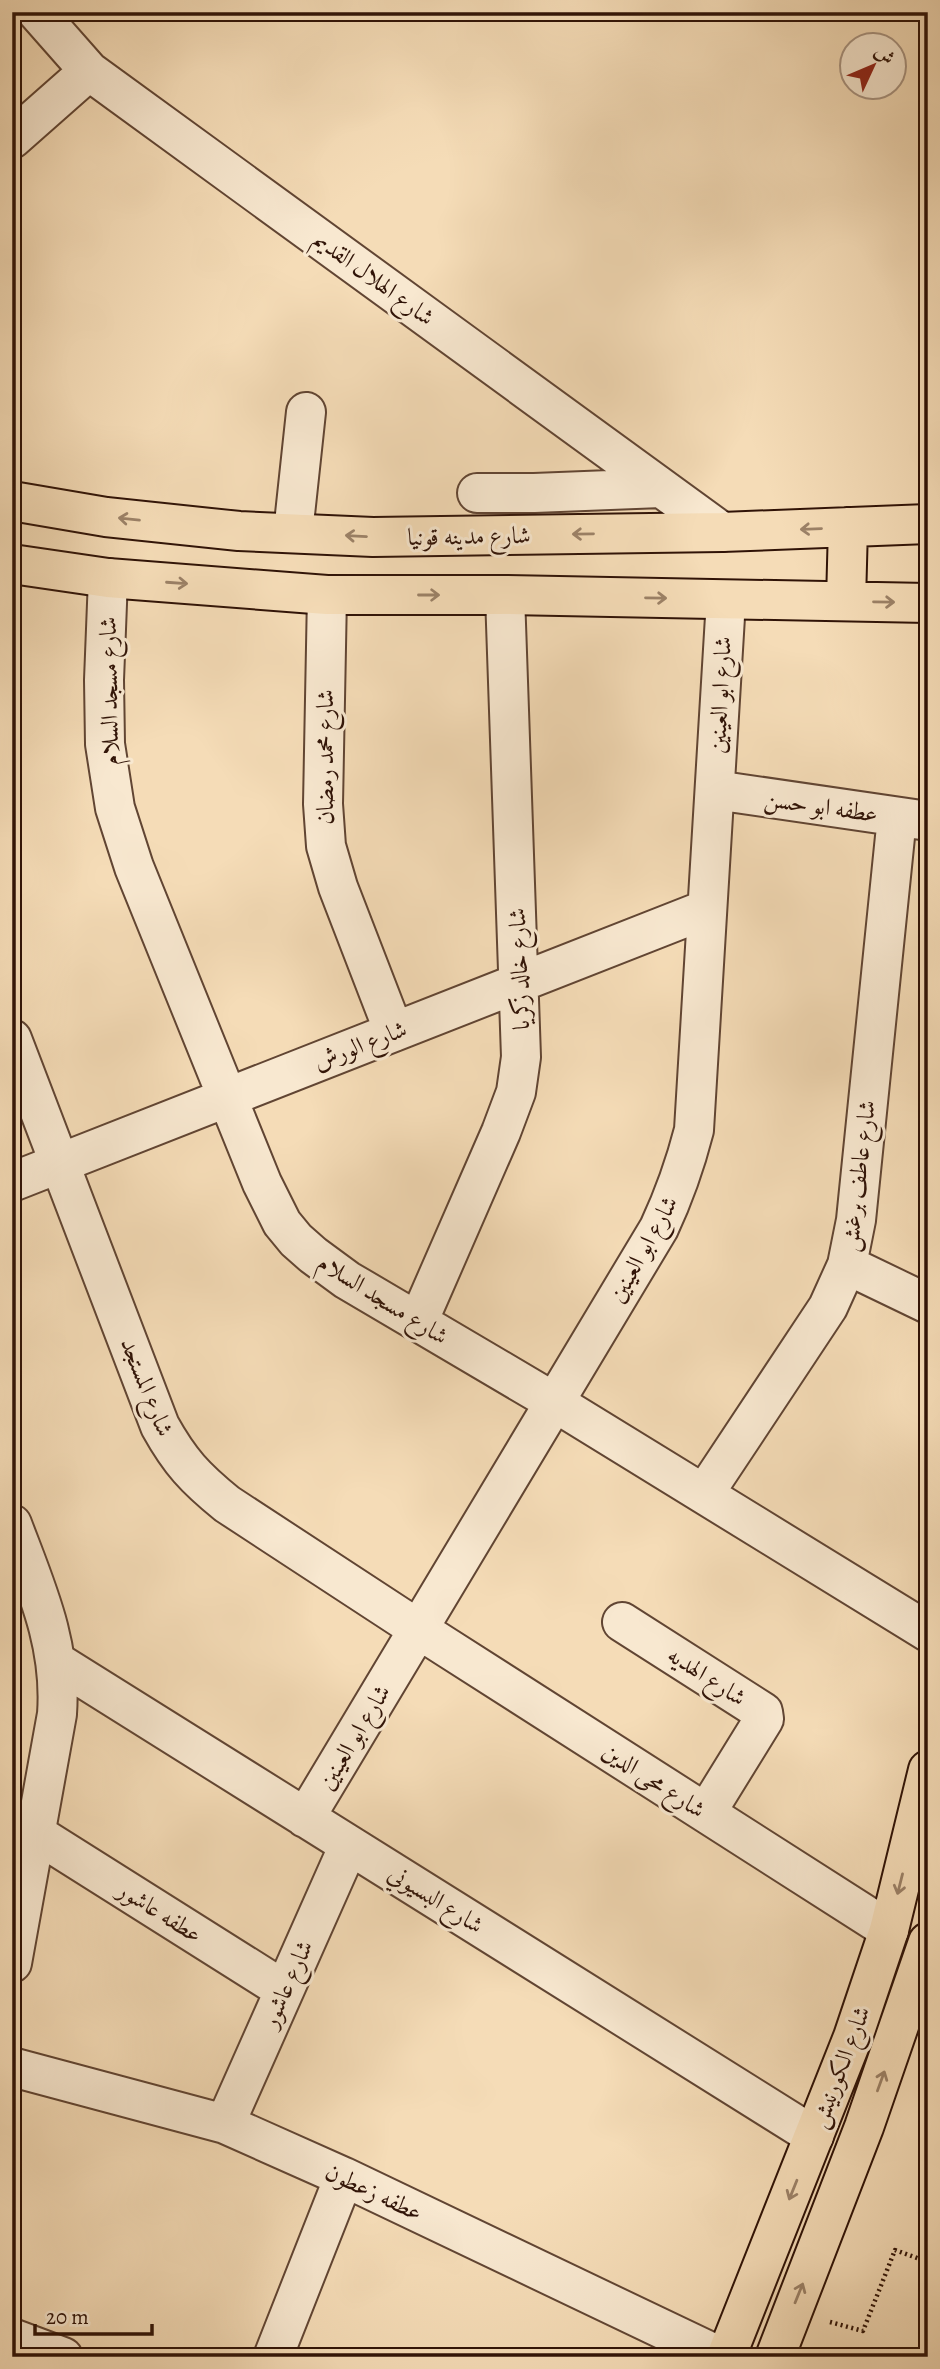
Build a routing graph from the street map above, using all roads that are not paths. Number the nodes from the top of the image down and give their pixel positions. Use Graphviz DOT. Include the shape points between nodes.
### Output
graph roads {
  1 [pos="37,12"];
  2 [pos="89,71"];
  3 [pos="12,139"];
  4 [pos="306,412"];
  5 [pos="662,488"];
  6 [pos="477,493"];
  7 [pos="12,501"];
  8 [pos="928,524"];
  9 [pos="848,527"];
  10 [pos="722,532"];
  11 [pos="293,533"];
  12 [pos="12,564"];
  13 [pos="108,578"];
  14 [pos="327,595"];
  15 [pos="505,595"];
  16 [pos="726,600"];
  17 [pos="846,601"];
  18 [pos="928,603"];
  19 [pos="715,790"];
  20 [pos="913,819"];
  21 [pos="707,909"];
  22 [pos="520,981"];
  23 [pos="394,1032"];
  24 [pos="12,1039"];
  25 [pos="228,1097"];
  26 [pos="60,1163"];
  27 [pos="12,1182"];
  28 [pos="847,1265"];
  29 [pos="928,1304"];
  30 [pos="418,1322"];
  31 [pos="554,1402"];
  32 [pos="704,1494"];
  33 [pos="12,1524"];
  34 [pos="622,1622"];
  35 [pos="418,1629"];
  36 [pos="928,1632"];
  37 [pos="57,1662"];
  38 [pos="928,1770"];
  39 [pos="706,1813"];
  40 [pos="305,1818"];
  41 [pos="35,1833"];
  42 [pos="349,1845"];
  43 [pos="889,1930"];
  44 [pos="928,1942"];
  45 [pos="12,1963"];
  46 [pos="284,1990"];
  47 [pos="12,2067"];
  48 [pos="225,2124"];
  49 [pos="814,2136"];
  50 [pos="344,2177"];
  51 [pos="12,2338"];
  52 [pos="63,2357"];
  53 [pos="273,2357"];
  54 [pos="721,2357"];
  55 [pos="726,2357"];
  56 [pos="775,2357"];
  1 -- 2 [label="street, شارع الهلال القديم"];
  2 -- 3 [label="street"];
  2 -- 5 [label="street, شارع الهلال القديم"];
  4 -- 11 [label="street"];
  5 -- 6 [label="street"];
  5 -- 10 [label="street, شارع الهلال القديم"];
  11 -- 7 [label="main road, شارع مدينه قونيا, one-way" via="106,517"];
  8 -- 9 [label="main road, شارع مدينه قونيا"];
  9 -- 10 [label="main road, شارع مدينه قونيا, one-way"];
  9 -- 17 [label="main road"];
  10 -- 11 [label="main road, شارع مدينه قونيا, one-way" via="373,537"];
  12 -- 13 [label="main road"];
  13 -- 14 [label="main road, one-way"];
  13 -- 25 [label="street, شارع مسجد السلام" via="105,744 115,808 134,867"];
  14 -- 15 [label="main road, one-way"];
  14 -- 23 [label="street, شارع محمد رمضان" via="326,846"];
  15 -- 16 [label="main road, one-way"];
  15 -- 22 [label="street, شارع خالد زكريا"];
  16 -- 17 [label="main road"];
  16 -- 19 [label="street, شارع ابو العينين"];
  17 -- 18 [label="main road, one-way"];
  19 -- 20 [label="street, عطفه ابو حسن"];
  19 -- 21 [label="street, شارع ابو العينين"];
  20 -- 28 [label="street, شارع عاطف برغش"];
  21 -- 22 [label="street, شارع الورش"];
  21 -- 31 [label="street, شارع ابو العينين" via="694,1130 686,1164 659,1228"];
  22 -- 23 [label="street, شارع الورش"];
  22 -- 30 [label="street, شارع خالد زكريا" via="522,1057 516,1092"];
  23 -- 25 [label="street, شارع الورش"];
  24 -- 26 [label="street, شارع المستجد"];
  25 -- 26 [label="street, شارع الورش"];
  25 -- 30 [label="street, شارع مسجد السلام" via="271,1204 296,1240 347,1280"];
  26 -- 27 [label="street, شارع الورش"];
  26 -- 35 [label="street, شارع المستجد" via="160,1426 176,1455 198,1481 227,1504"];
  28 -- 29 [label="street"];
  28 -- 32 [label="street, شارع عاطف برغش" via="828,1307"];
  30 -- 31 [label="street, شارع مسجد السلام"];
  31 -- 32 [label="street, شارع مسجد السلام"];
  31 -- 35 [label="street, شارع ابو العينين"];
  32 -- 36 [label="street, شارع مسجد السلام"];
  33 -- 37 [label="street" via="44,1610"];
  34 -- 39 [label="street, شارع الهديه" via="762,1712 764,1719"];
  35 -- 39 [label="street, شارع محى الدين"];
  35 -- 40 [label="street, شارع ابو العينين"];
  37 -- 40 [label="street, شارع البسيوني"];
  37 -- 41 [label="street" via="57,1714"];
  38 -- 43 [label="main road, شارع الكورنيش, one-way"];
  39 -- 43 [label="street, شارع محى الدين"];
  40 -- 42 [label="street, شارع البسيوني"];
  41 -- 45 [label="street"];
  41 -- 46 [label="street, عطفه عاشور"];
  42 -- 46 [label="street, شارع عاشور"];
  42 -- 49 [label="street, شارع البسيوني"];
  43 -- 49 [label="main road, شارع الكورنيش"];
  56 -- 44 [label="main road, شارع الكورنيش, one-way" via="864,2127"];
  46 -- 48 [label="street, شارع عاشور"];
  47 -- 48 [label="street, عطفه زعطون"];
  48 -- 50 [label="street, عطفه زعطون"];
  49 -- 55 [label="main road, شارع الكورنيش, one-way"];
  50 -- 53 [label="street"];
  50 -- 54 [label="street, عطفه زعطون"];
  51 -- 52 [label="street"];
}
